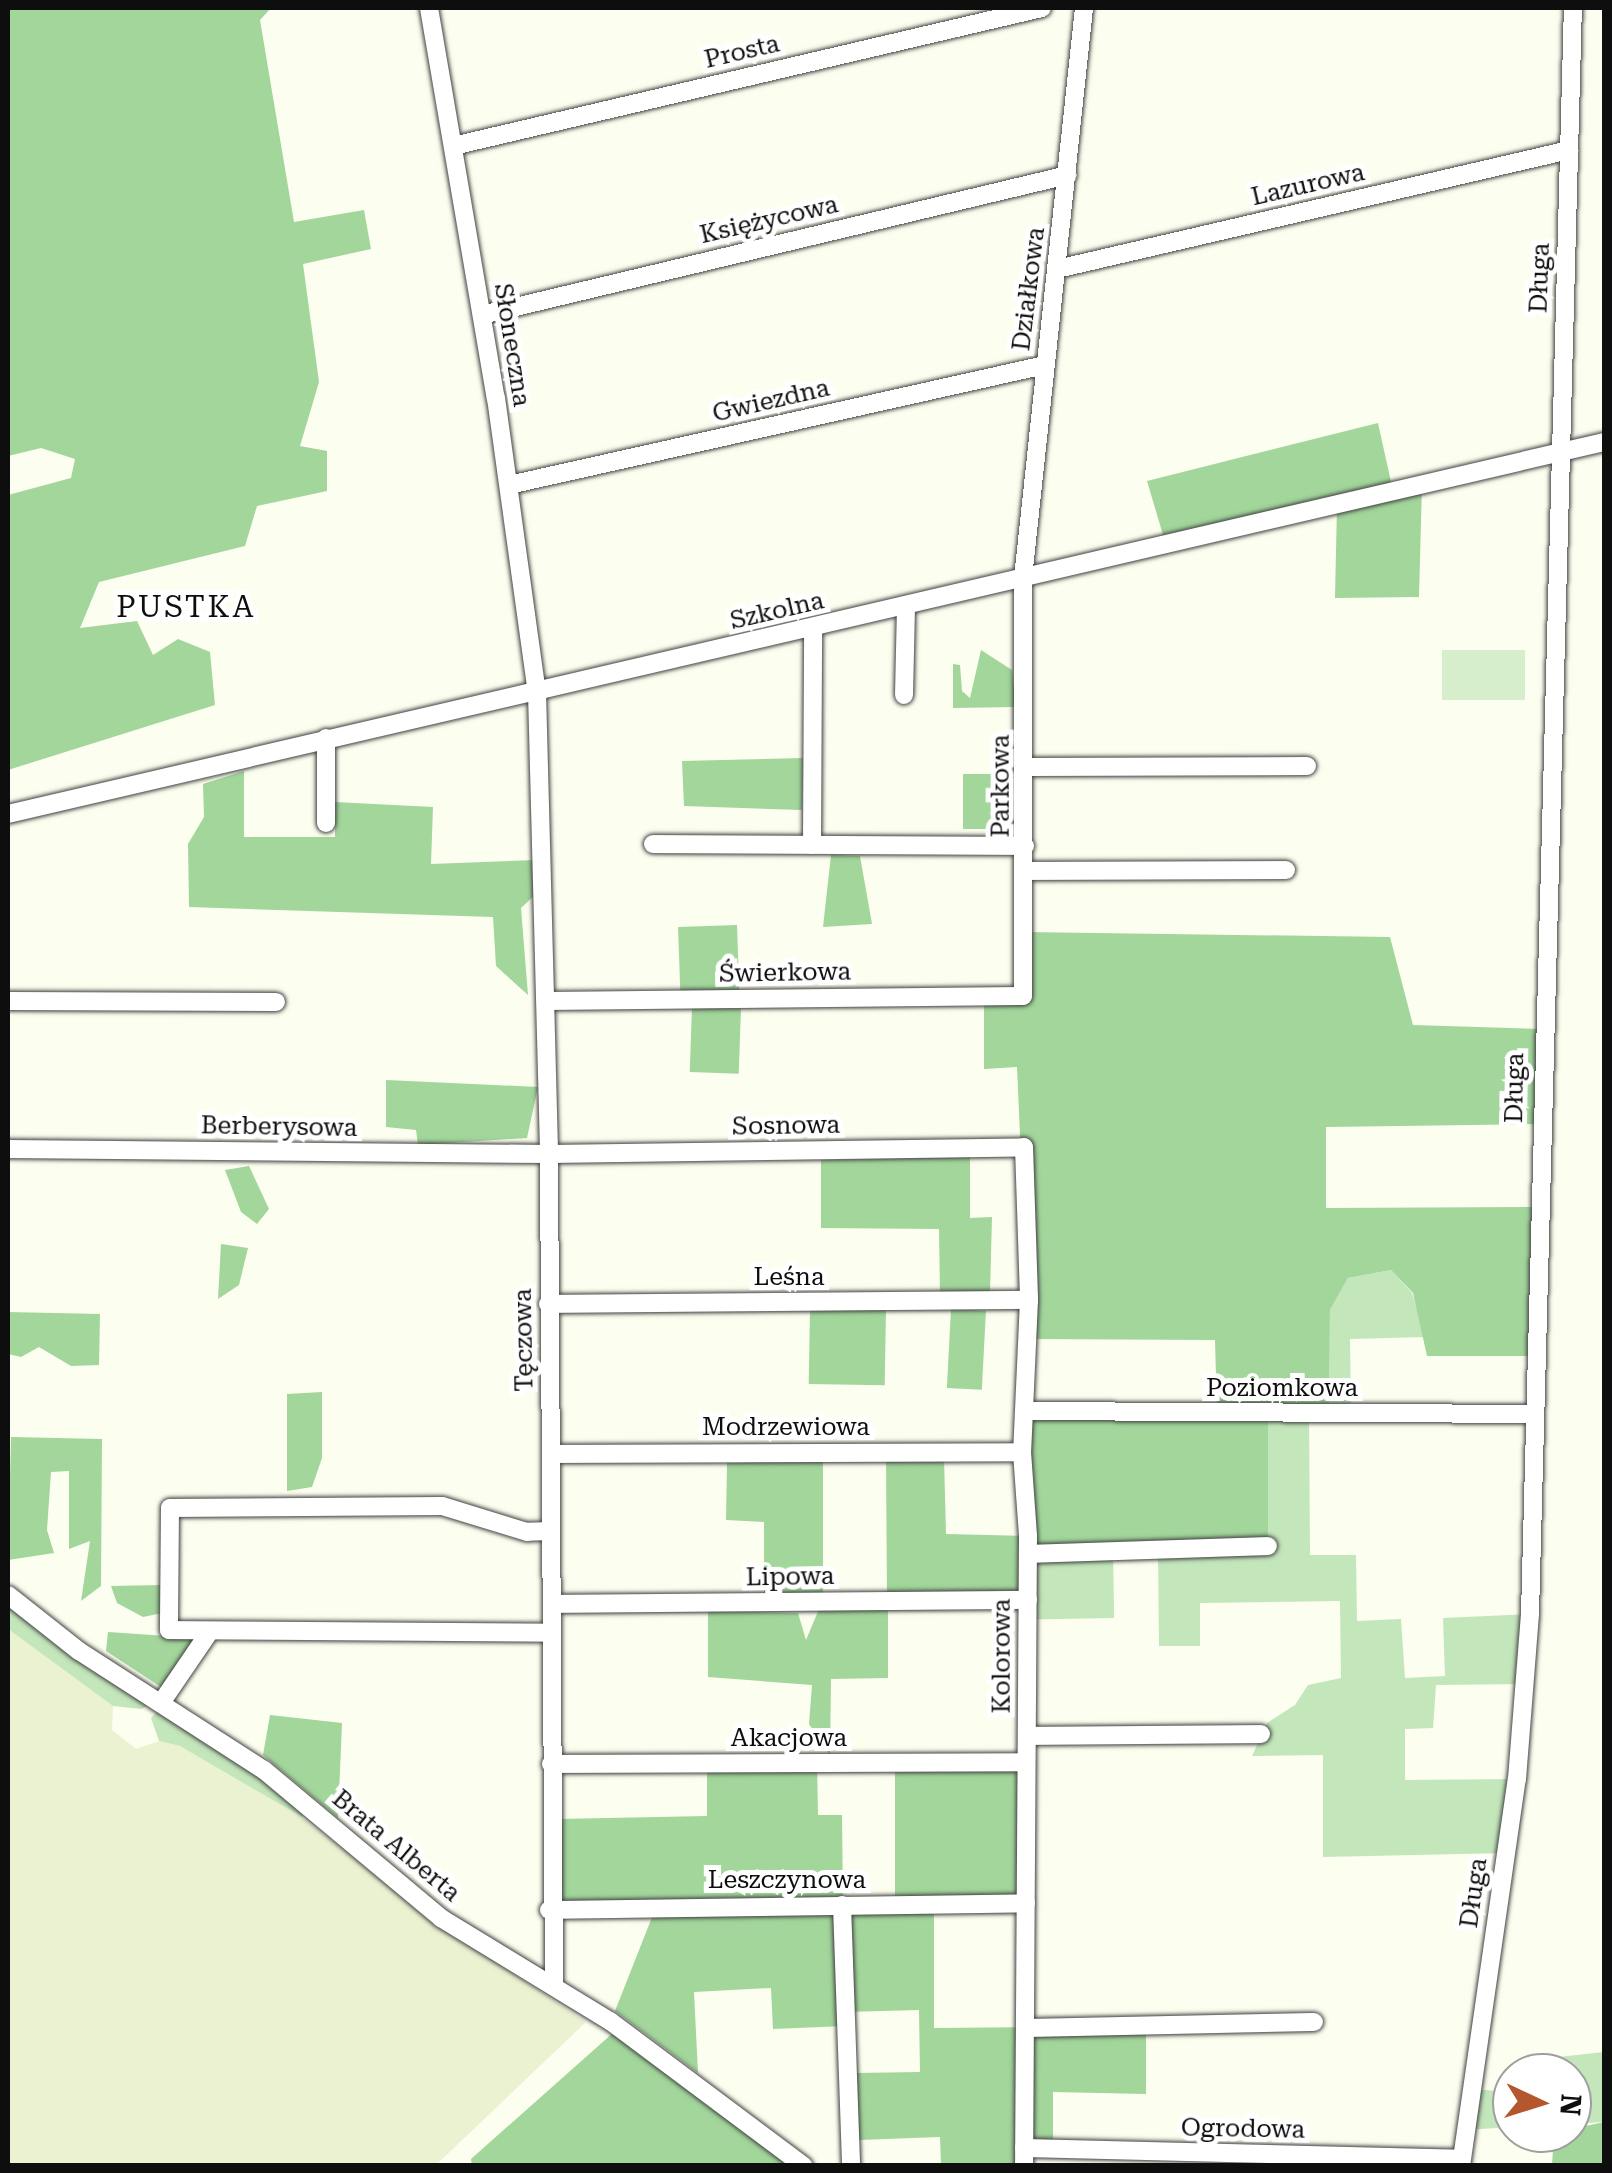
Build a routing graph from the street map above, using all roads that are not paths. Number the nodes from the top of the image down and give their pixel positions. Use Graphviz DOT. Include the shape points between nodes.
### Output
graph roads {
  1 [pos="429,8"];
  2 [pos="1042,8"];
  3 [pos="1084,8"];
  4 [pos="1573,8"];
  5 [pos="453,146"];
  6 [pos="1569,150"];
  7 [pos="1068,174"];
  8 [pos="1057,269"];
  9 [pos="482,314"];
  10 [pos="1045,365"];
  11 [pos="1604,442"];
  12 [pos="1558,454"];
  13 [pos="509,485"];
  14 [pos="1024,578"];
  15 [pos="906,606"];
  16 [pos="813,628"];
  17 [pos="537,692"];
  18 [pos="904,695"];
  19 [pos="326,738"];
  20 [pos="1026,766"];
  21 [pos="1308,766"];
  22 [pos="8,814"];
  23 [pos="326,823"];
  24 [pos="653,844"];
  25 [pos="812,845"];
  26 [pos="1026,846"];
  27 [pos="1025,870"];
  28 [pos="1286,870"];
  29 [pos="1023,996"];
  30 [pos="8,1001"];
  31 [pos="546,1001"];
  32 [pos="276,1002"];
  33 [pos="1024,1148"];
  34 [pos="8,1149"];
  35 [pos="550,1154"];
  36 [pos="1029,1300"];
  37 [pos="548,1304"];
  38 [pos="1029,1411"];
  39 [pos="1535,1414"];
  40 [pos="1022,1452"];
  41 [pos="551,1454"];
  42 [pos="551,1531"];
  43 [pos="1268,1546"];
  44 [pos="1028,1554"];
  45 [pos="8,1595"];
  46 [pos="1028,1600"];
  47 [pos="552,1604"];
  48 [pos="210,1631"];
  49 [pos="552,1633"];
  50 [pos="163,1700"];
  51 [pos="1261,1734"];
  52 [pos="1026,1736"];
  53 [pos="1026,1762"];
  54 [pos="551,1764"];
  55 [pos="1026,1903"];
  56 [pos="842,1905"];
  57 [pos="550,1910"];
  58 [pos="554,1986"];
  59 [pos="1314,2022"];
  60 [pos="1025,2028"];
  61 [pos="1024,2157"];
  62 [pos="1461,2162"];
  63 [pos="804,2166"];
  64 [pos="851,2166"];
  1 -- 5 [label="street, Słoneczna"];
  2 -- 5 [label="street, Prosta"];
  3 -- 7 [label="street, Działkowa"];
  4 -- 6 [label="street, Długa"];
  5 -- 9 [label="street, Słoneczna"];
  6 -- 8 [label="street, Lazurowa"];
  6 -- 12 [label="street, Długa"];
  7 -- 8 [label="street, Działkowa"];
  7 -- 9 [label="street, Księżycowa"];
  8 -- 10 [label="street, Działkowa"];
  9 -- 13 [label="street, Słoneczna"];
  10 -- 13 [label="street, Gwiezdna"];
  10 -- 14 [label="street, Działkowa"];
  11 -- 12 [label="street, Szkolna"];
  12 -- 14 [label="street, Szkolna"];
  12 -- 39 [label="street, Długa"];
  13 -- 17 [label="street, Słoneczna"];
  14 -- 15 [label="street, Szkolna"];
  14 -- 20 [label="street, Parkowa"];
  15 -- 16 [label="street, Szkolna"];
  15 -- 18 [label="street"];
  16 -- 17 [label="street, Szkolna"];
  16 -- 25 [label="street"];
  17 -- 19 [label="street, Szkolna"];
  17 -- 31 [label="street, Tęczowa"];
  19 -- 22 [label="street, Szkolna"];
  19 -- 23 [label="street"];
  20 -- 21 [label="street"];
  20 -- 26 [label="street, Parkowa"];
  24 -- 25 [label="street"];
  25 -- 26 [label="street"];
  26 -- 27 [label="street, Parkowa"];
  27 -- 28 [label="street"];
  27 -- 29 [label="street, Parkowa"];
  29 -- 31 [label="street, Świerkowa"];
  30 -- 32 [label="street"];
  31 -- 35 [label="street, Tęczowa"];
  33 -- 35 [label="street, Sosnowa"];
  33 -- 36 [label="street, Kolorowa"];
  34 -- 35 [label="street, Berberysowa"];
  35 -- 37 [label="street, Tęczowa"];
  36 -- 37 [label="street, Leśna"];
  36 -- 38 [label="street, Kolorowa"];
  37 -- 41 [label="street, Tęczowa"];
  38 -- 39 [label="street, Poziomkowa"];
  38 -- 40 [label="street, Kolorowa"];
  39 -- 62 [label="street, Długa" via="1522,1722"];
  40 -- 41 [label="street, Modrzewiowa"];
  40 -- 44 [label="street, Kolorowa"];
  41 -- 42 [label="street, Tęczowa"];
  42 -- 47 [label="street, Tęczowa"];
  42 -- 48 [label="street" via="527,1532 442,1506 170,1508 169,1630"];
  43 -- 44 [label="street"];
  44 -- 46 [label="street, Kolorowa"];
  45 -- 50 [label="street, Brata Alberta" via="79,1652"];
  46 -- 47 [label="street, Lipowa"];
  46 -- 52 [label="street, Kolorowa"];
  47 -- 49 [label="street, Tęczowa"];
  48 -- 49 [label="street"];
  48 -- 50 [label="street"];
  49 -- 54 [label="street, Tęczowa"];
  50 -- 58 [label="street, Brata Alberta" via="264,1770 441,1918"];
  51 -- 52 [label="street"];
  52 -- 53 [label="street, Kolorowa"];
  53 -- 54 [label="street, Akacjowa"];
  53 -- 55 [label="street, Kolorowa"];
  54 -- 57 [label="street, Tęczowa"];
  55 -- 56 [label="street, Leszczynowa"];
  55 -- 60 [label="street, Kolorowa"];
  56 -- 57 [label="street, Leszczynowa"];
  56 -- 64 [label="street"];
  57 -- 58 [label="street, Tęczowa"];
  58 -- 63 [label="street, Brata Alberta"];
  59 -- 60 [label="street"];
  60 -- 61 [label="street, Kolorowa"];
  61 -- 62 [label="street, Ogrodowa"];
}
